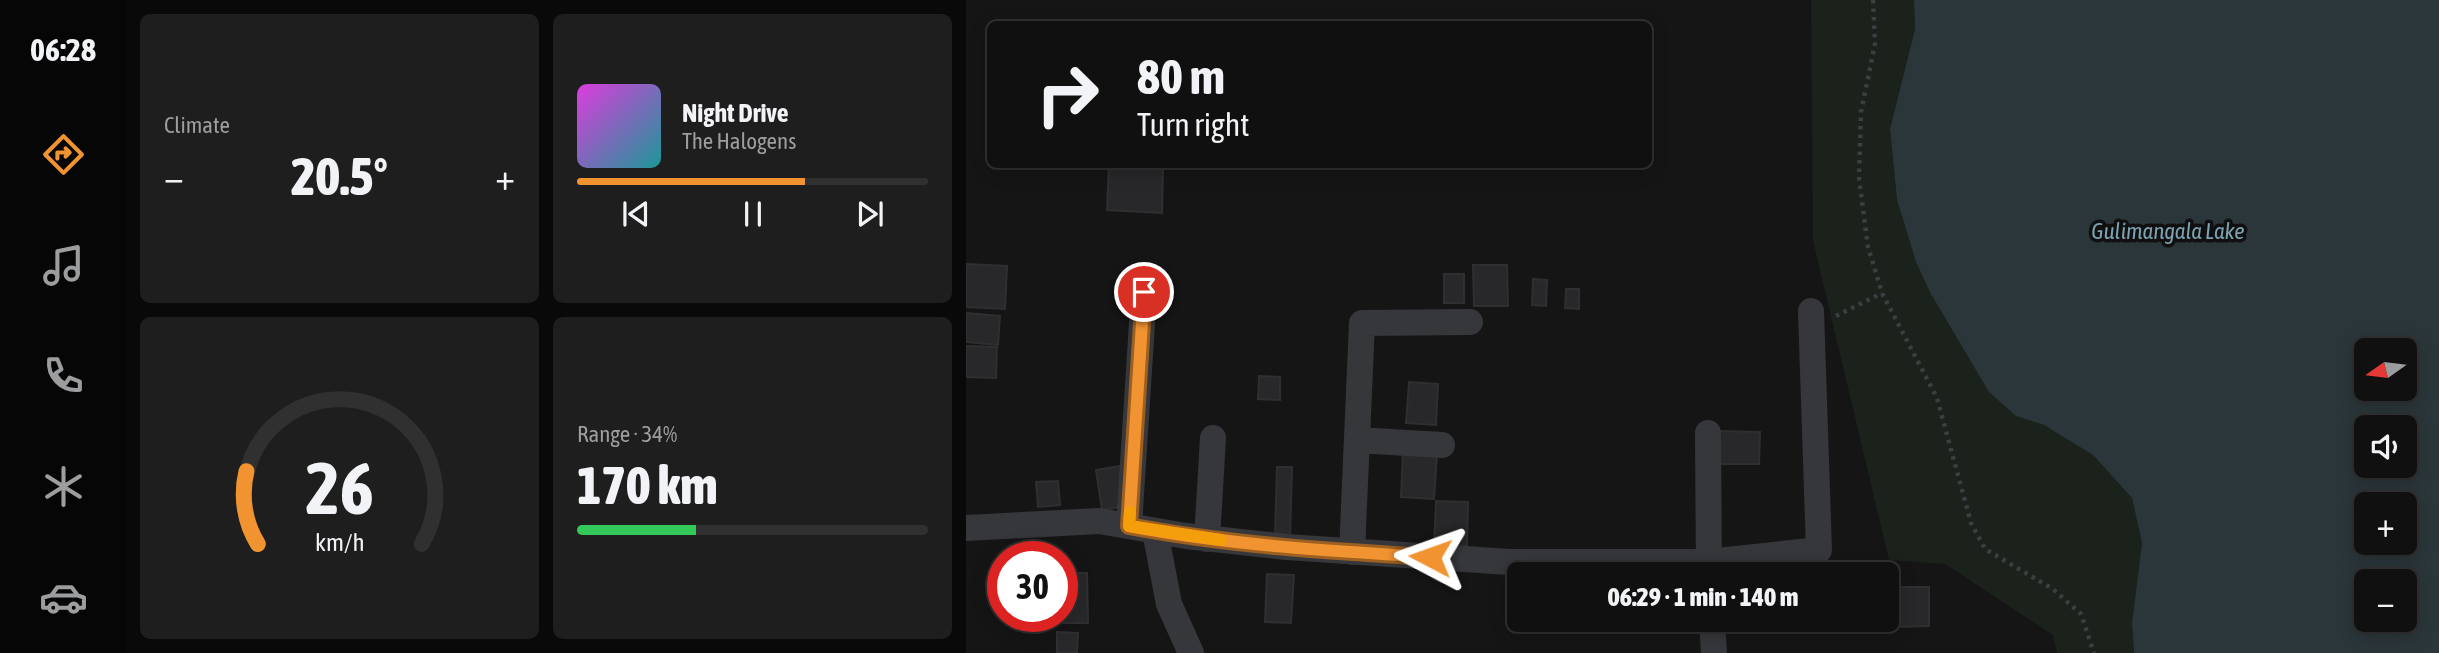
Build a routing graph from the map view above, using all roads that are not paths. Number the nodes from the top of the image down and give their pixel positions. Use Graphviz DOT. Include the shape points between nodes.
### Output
graph roads {
  1 [pos="1144,292"];
  2 [pos="1811,319"];
  3 [pos="1470,322"];
  4 [pos="1708,433"];
  5 [pos="1213,438"];
  6 [pos="1357,440"];
  7 [pos="1442,445"];
  8 [pos="966,528"];
  9 [pos="1142,528"];
  10 [pos="1207,539"];
  11 [pos="1352,552"];
  12 [pos="1509,562"];
  13 [pos="1709,562"];
  14 [pos="1746,562"];
  15 [pos="1713,632"];
  16 [pos="1191,653"];
  17 [pos="1714,653"];
  1 -- 9 [label="street"];
  2 -- 14 [label="street" via="1819,550"];
  3 -- 6 [label="street" via="1362,323"];
  4 -- 13 [label="street"];
  5 -- 10 [label="street"];
  6 -- 7 [label="street"];
  6 -- 11 [label="street"];
  8 -- 9 [label="street" via="1048,521 1099,521"];
  9 -- 10 [label="street"];
  9 -- 16 [label="street"];
  10 -- 11 [label="street"];
  11 -- 12 [label="street"];
  15 -- 17 [label="street"];
}
